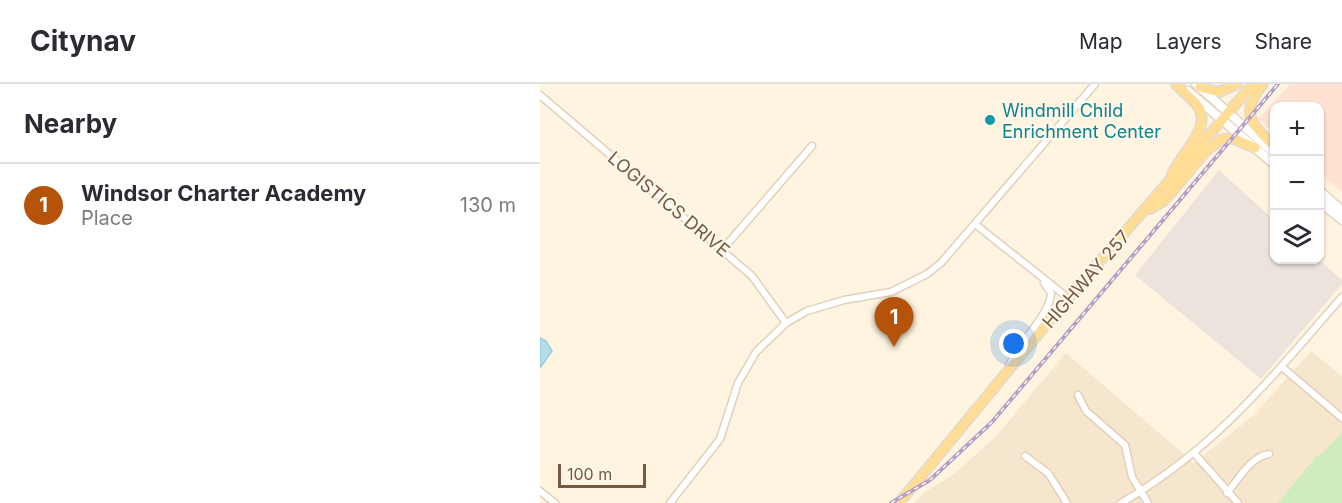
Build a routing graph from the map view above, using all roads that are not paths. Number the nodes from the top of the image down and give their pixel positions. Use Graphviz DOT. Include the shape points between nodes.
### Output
graph roads {
  1 [pos="1095,84"];
  2 [pos="1178,84"];
  3 [pos="1237,84"];
  4 [pos="1253,84"];
  5 [pos="1263,84"];
  6 [pos="1198,86"];
  7 [pos="540,95"];
  8 [pos="1225,117"];
  9 [pos="1270,141"];
  10 [pos="812,146"];
  11 [pos="1255,148"];
  12 [pos="1270,149"];
  13 [pos="1270,160"];
  14 [pos="1169,182"];
  15 [pos="1324,195"];
  16 [pos="1324,205"];
  17 [pos="1342,211"];
  18 [pos="1141,216"];
  19 [pos="1342,220"];
  20 [pos="975,224"];
  21 [pos="723,249"];
  22 [pos="1042,280"];
  23 [pos="1342,297"];
  24 [pos="1068,298"];
  25 [pos="786,323"];
  26 [pos="1282,367"];
  27 [pos="1008,371"];
  28 [pos="1078,395"];
  29 [pos="1342,418"];
  30 [pos="1194,453"];
  31 [pos="1269,454"];
  32 [pos="1025,456"];
  33 [pos="540,491"];
  34 [pos="1140,491"];
  35 [pos="1227,493"];
  36 [pos="555,503"];
  37 [pos="670,503"];
  38 [pos="899,503"];
  39 [pos="1067,503"];
  40 [pos="1121,503"];
  41 [pos="1148,503"];
  42 [pos="1238,503"];
  1 -- 20 [label="street"];
  2 -- 8 [label="street"];
  2 -- 14 [label="main road" via="1197,105 1202,124 1178,159"];
  3 -- 6 [label="main road" via="1219,92"];
  4 -- 8 [label="main road, HIGHWAY 257"];
  5 -- 9 [label="main road" via="1250,105 1250,117"];
  6 -- 8 [label="street"];
  7 -- 21 [label="street, LOGISTICS DRIVE"];
  8 -- 11 [label="street"];
  8 -- 12 [label="street"];
  8 -- 14 [label="main road, HIGHWAY 257"];
  10 -- 21 [label="street"];
  11 -- 13 [label="street"];
  11 -- 18 [label="main road" via="1232,138 1220,140 1165,200"];
  14 -- 18 [label="main road, HIGHWAY 257"];
  15 -- 17 [label="street"];
  16 -- 19 [label="street"];
  18 -- 24 [label="main road, HIGHWAY 257"];
  20 -- 22 [label="street"];
  20 -- 25 [label="street" via="941,263 902,287 807,311"];
  21 -- 25 [label="street, LOGISTICS DRIVE" via="752,276"];
  22 -- 24 [label="street"];
  22 -- 27 [label="street" via="1051,293 1050,301 1014,352"];
  23 -- 26 [label="street"];
  24 -- 27 [label="main road, HIGHWAY 257"];
  25 -- 37 [label="street" via="756,352 738,383 720,439"];
  26 -- 29 [label="street"];
  26 -- 30 [label="street" via="1243,410"];
  27 -- 38 [label="main road, HIGHWAY 257"];
  28 -- 34 [label="street" via="1086,411 1125,445 1131,474"];
  30 -- 34 [label="street"];
  30 -- 35 [label="street"];
  31 -- 35 [label="street" via="1259,457"];
  32 -- 39 [label="street" via="1048,473"];
  33 -- 36 [label="street"];
  34 -- 40 [label="street"];
  34 -- 41 [label="street"];
  35 -- 42 [label="street"];
}
